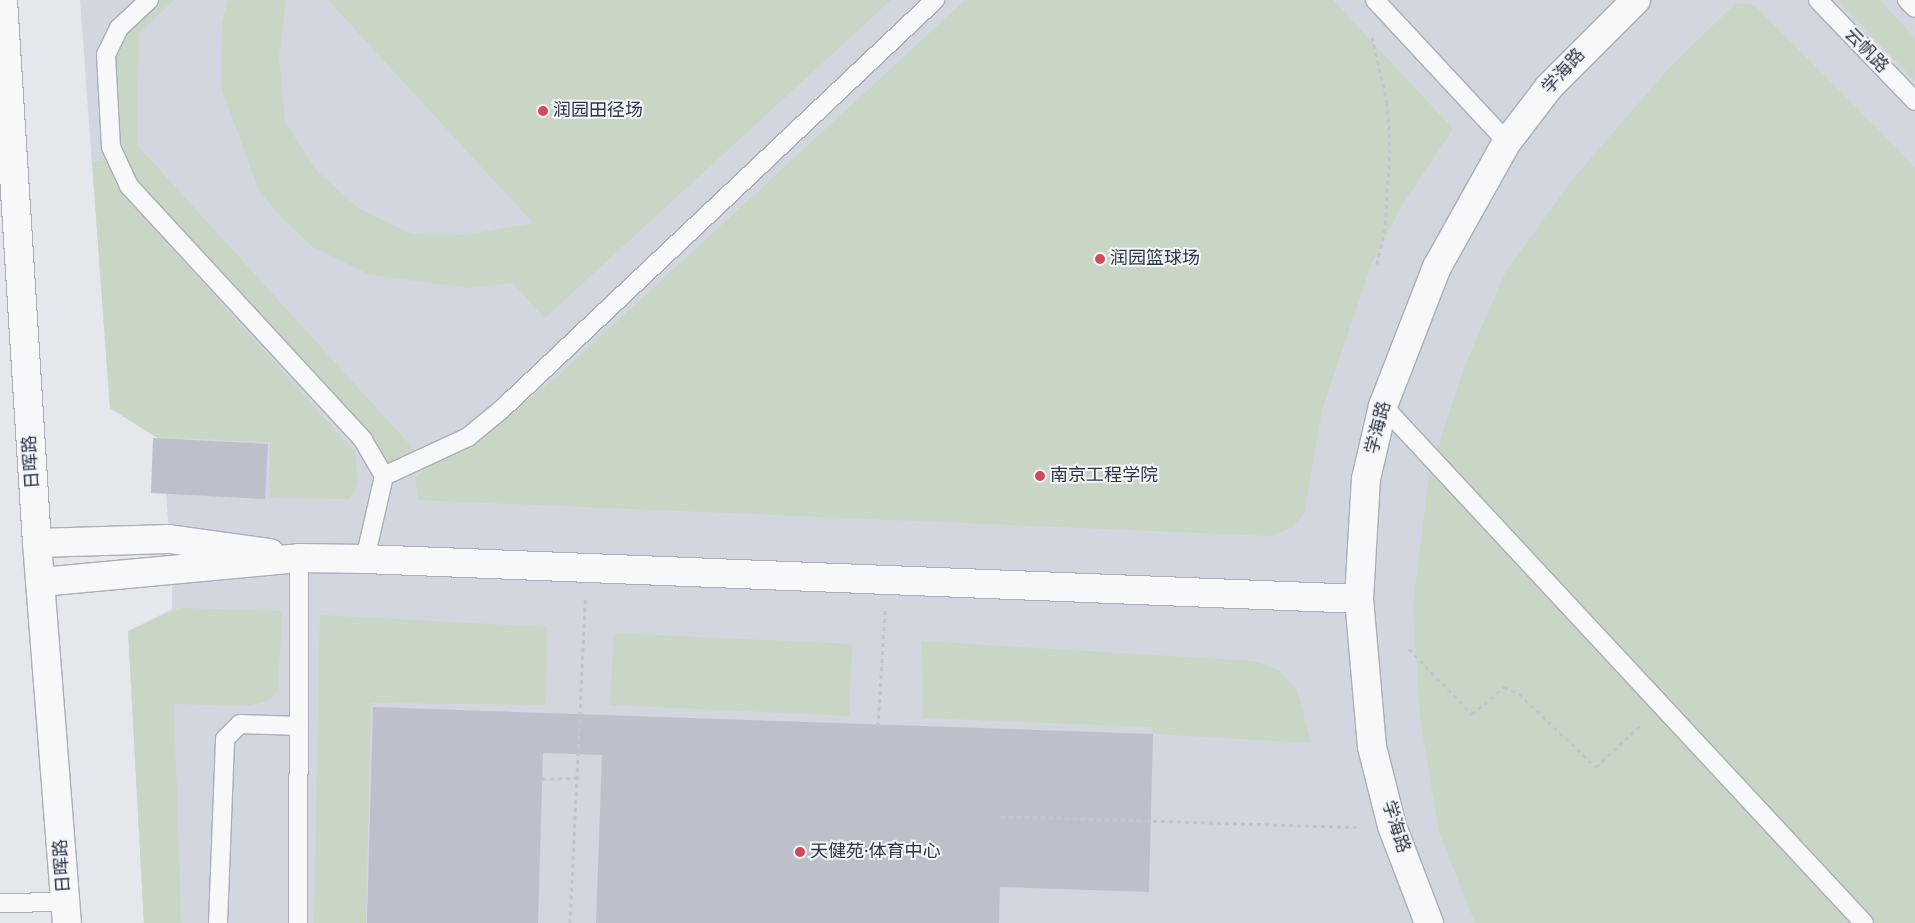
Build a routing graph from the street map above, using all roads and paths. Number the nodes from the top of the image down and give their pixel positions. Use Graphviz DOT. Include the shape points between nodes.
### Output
graph roads {
  1 [pos="3,0"];
  2 [pos="149,0"];
  3 [pos="935,0"];
  4 [pos="1376,0"];
  5 [pos="1636,0"];
  6 [pos="1818,0"];
  7 [pos="1907,0"];
  8 [pos="1915,8"];
  9 [pos="1371,33"];
  10 [pos="1915,102"];
  11 [pos="1507,142"];
  12 [pos="1376,268"];
  13 [pos="1383,406"];
  14 [pos="384,476"];
  15 [pos="38,543"];
  16 [pos="299,558"];
  17 [pos="365,558"];
  18 [pos="586,567"];
  19 [pos="886,579"];
  20 [pos="41,582"];
  21 [pos="1359,599"];
  22 [pos="1409,649"];
  23 [pos="1662,706"];
  24 [pos="299,726"];
  25 [pos="878,726"];
  26 [pos="542,778"];
  27 [pos="577,778"];
  28 [pos="1001,816"];
  29 [pos="1392,826"];
  30 [pos="0,904"];
  31 [pos="67,912"];
  32 [pos="218,923"];
  33 [pos="298,923"];
  34 [pos="570,923"];
  35 [pos="1429,923"];
  36 [pos="1864,923"];
  1 -- 15 [label="street, 日晖路"];
  2 -- 14 [label="lane" via="119,28 106,55 112,147 129,186 363,440"];
  3 -- 14 [label="lane" via="502,409 468,437"];
  4 -- 11 [label="lane"];
  5 -- 11 [label="street, 学海路" via="1549,87"];
  6 -- 10 [label="lane, 云帆路"];
  7 -- 8 [label="lane"];
  9 -- 12 [label="path" via="1387,102 1390,149 1385,229"];
  11 -- 13 [label="street, 学海路" via="1437,267"];
  13 -- 21 [label="street, 学海路" via="1366,478"];
  13 -- 23 [label="lane"];
  14 -- 17 [label="lane"];
  15 -- 16 [label="street" via="169,539"];
  15 -- 20 [label="street, 日晖路"];
  16 -- 17 [label="street"];
  16 -- 20 [label="street"];
  16 -- 24 [label="lane"];
  17 -- 18 [label="street"];
  18 -- 19 [label="street"];
  18 -- 27 [label="path"];
  19 -- 21 [label="street"];
  19 -- 25 [label="path"];
  20 -- 31 [label="street, 日晖路"];
  21 -- 29 [label="street, 学海路" via="1372,747"];
  22 -- 23 [label="path" via="1472,714 1504,687 1519,694 1596,767"];
  23 -- 36 [label="lane"];
  24 -- 32 [label="lane" via="240,724 225,739"];
  24 -- 33 [label="lane"];
  26 -- 27 [label="path"];
  27 -- 34 [label="path"];
  28 -- 29 [label="path" via="1151,824"];
  29 -- 35 [label="street, 学海路"];
  30 -- 31 [label="lane"];
}
